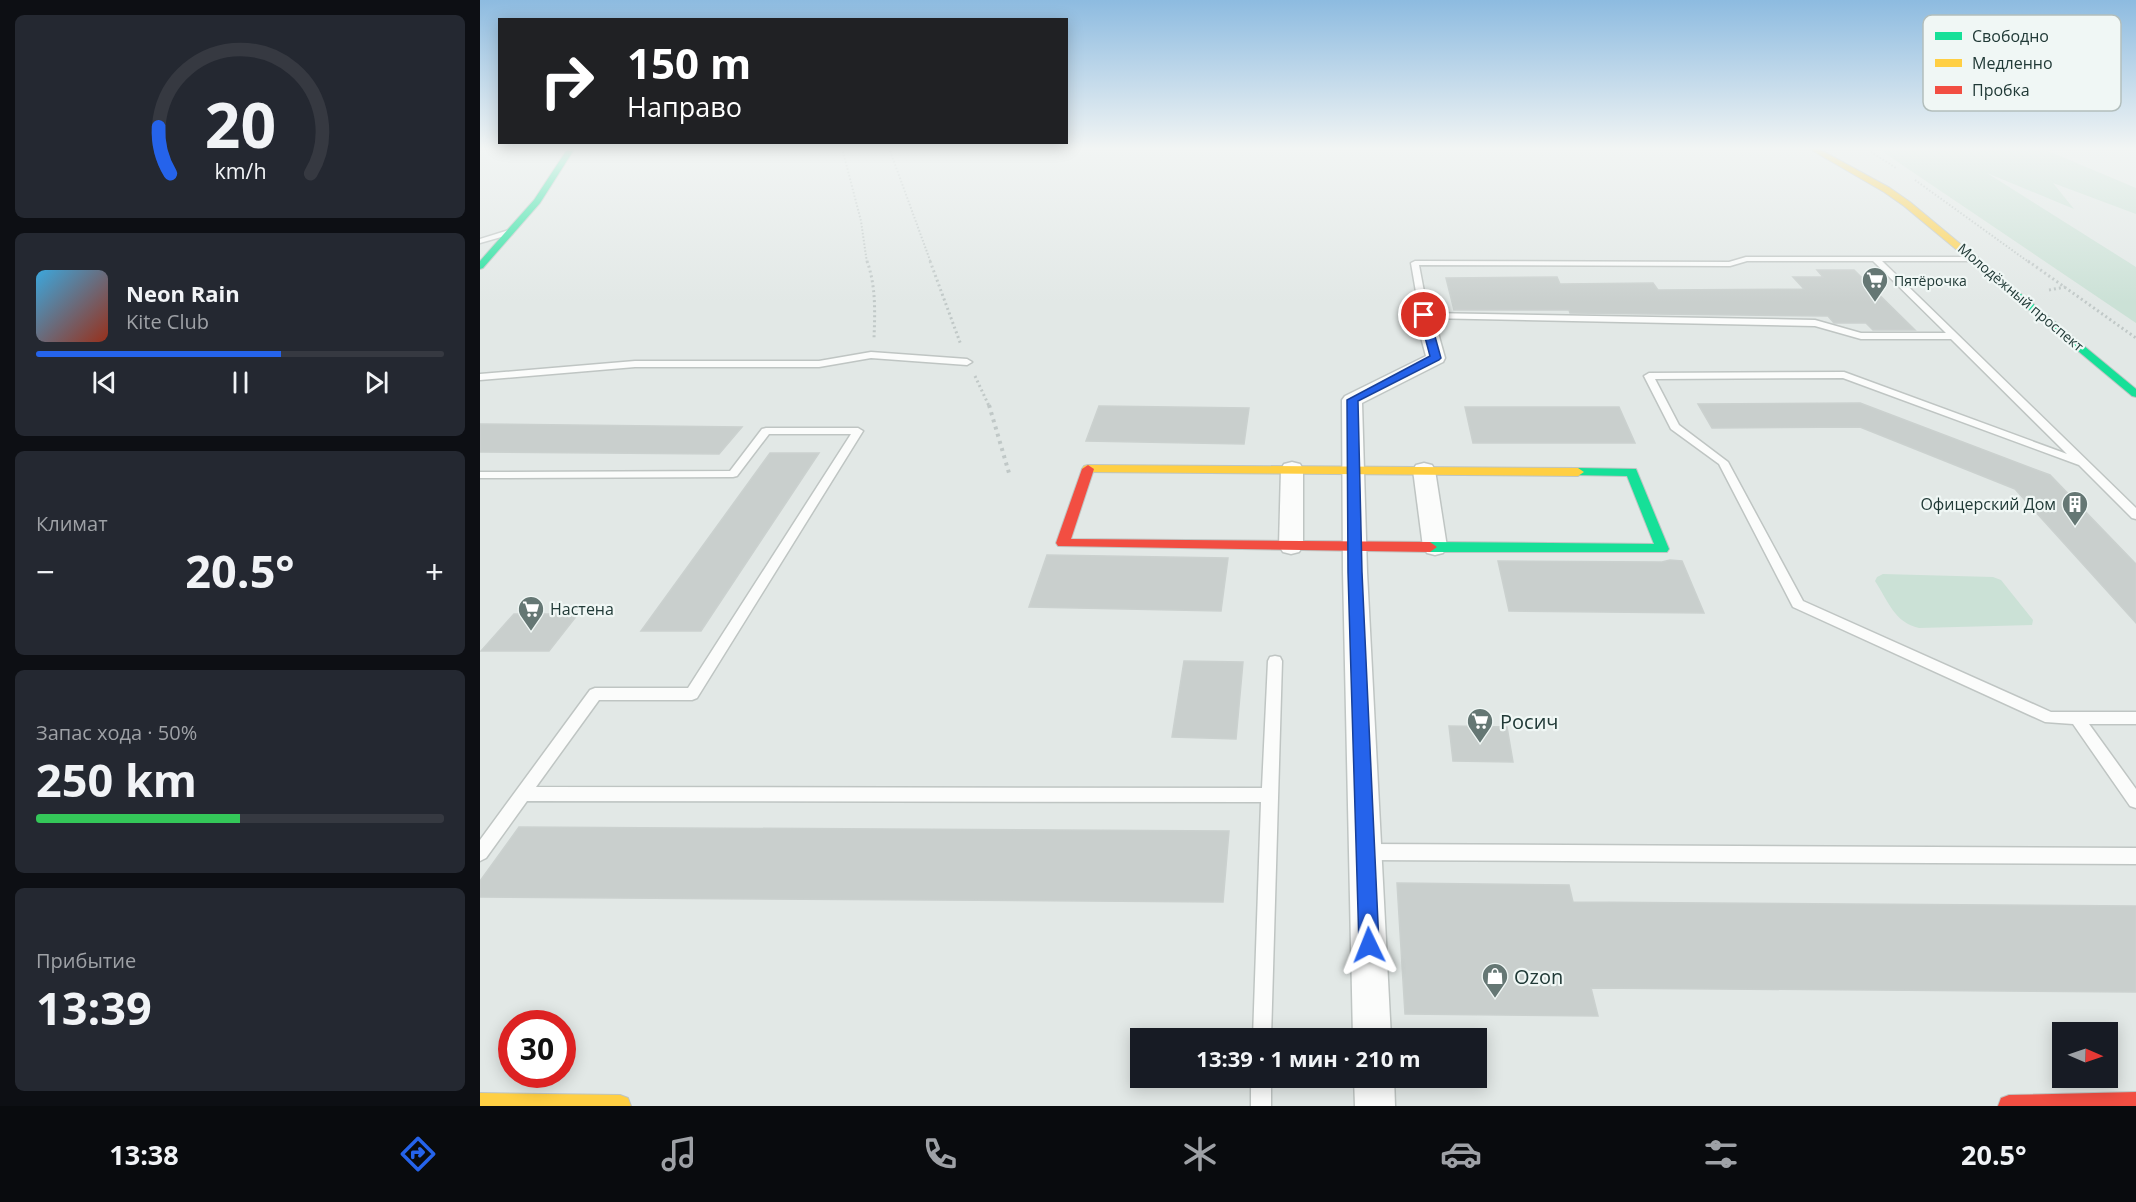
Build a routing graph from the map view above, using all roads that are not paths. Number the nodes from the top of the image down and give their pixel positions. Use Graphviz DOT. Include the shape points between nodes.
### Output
graph roads {
  1 [pos="538,200"];
  2 [pos="1900,200"];
  3 [pos="510,232"];
  4 [pos="480,241"];
  5 [pos="1875,259"];
  6 [pos="1974,260"];
  7 [pos="480,266"];
  8 [pos="1424,315"];
  9 [pos="1954,336"];
  10 [pos="967,362"];
  11 [pos="480,377"];
  12 [pos="2136,394"];
  13 [pos="2083,463"];
  14 [pos="1292,469"];
  15 [pos="1353,470"];
  16 [pos="1424,470"];
  17 [pos="480,475"];
  18 [pos="2136,515"];
  19 [pos="1292,546"];
  20 [pos="1355,547"];
  21 [pos="1435,548"];
  22 [pos="1275,661"];
  23 [pos="2077,718"];
  24 [pos="2136,718"];
  25 [pos="523,794"];
  26 [pos="1269,795"];
  27 [pos="2136,801"];
  28 [pos="1365,852"];
  29 [pos="480,853"];
  30 [pos="2136,855"];
  31 [pos="1262,1028"];
  32 [pos="1372,1028"];
  33 [pos="1261,1088"];
  34 [pos="1374,1088"];
  35 [pos="2136,1103"];
  36 [pos="480,1104"];
  37 [pos="620,1106"];
  38 [pos="1261,1106"];
  39 [pos="1375,1106"];
  40 [pos="2009,1106"];
  1 -- 3 [label="street"];
  2 -- 6 [label="street, Молодёжный проспект"];
  3 -- 4 [label="lane"];
  3 -- 7 [label="street"];
  5 -- 6 [label="lane"];
  5 -- 8 [label="lane" via="1746,259 1730,264 1415,264"];
  5 -- 9 [label="lane"];
  6 -- 12 [label="street, Молодёжный проспект"];
  8 -- 9 [label="lane" via="1815,323 1861,336"];
  8 -- 15 [label="street" via="1436,358 1352,400"];
  9 -- 13 [label="lane"];
  10 -- 11 [label="lane" via="871,356 819,364 635,364"];
  13 -- 18 [label="lane"];
  13 -- 23 [label="lane" via="1844,375 1649,376 1675,427 1723,462 1798,604 2050,718"];
  14 -- 15 [label="street"];
  14 -- 19 [label="street"];
  14 -- 19 [label="street" via="1088,469 1063,543"];
  15 -- 16 [label="street"];
  15 -- 20 [label="street"];
  16 -- 21 [label="street"];
  16 -- 21 [label="street" via="1632,472 1662,549"];
  17 -- 25 [label="lane" via="733,474 766,431 858,431 692,694 595,694"];
  19 -- 20 [label="street"];
  20 -- 21 [label="street"];
  20 -- 28 [label="street"];
  22 -- 26 [label="lane"];
  23 -- 24 [label="lane"];
  23 -- 27 [label="lane"];
  25 -- 26 [label="lane"];
  25 -- 29 [label="lane"];
  26 -- 31 [label="lane"];
  28 -- 30 [label="lane"];
  28 -- 32 [label="street"];
  33 -- 38 [label="lane"];
  34 -- 39 [label="street"];
  35 -- 40 [label="street"];
  36 -- 37 [label="street"];
}
